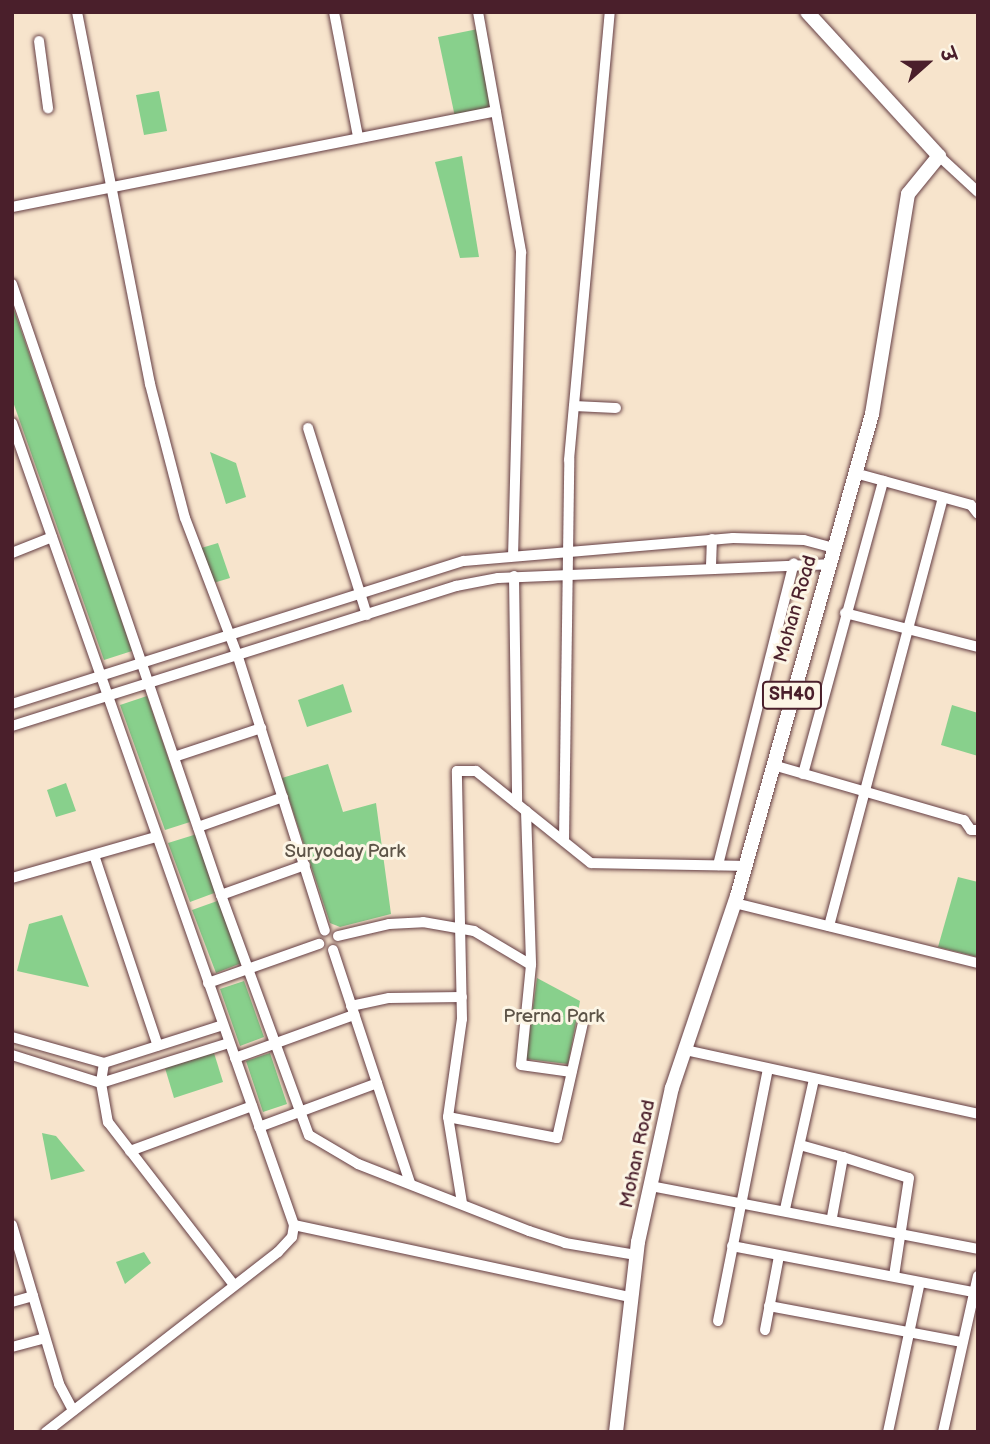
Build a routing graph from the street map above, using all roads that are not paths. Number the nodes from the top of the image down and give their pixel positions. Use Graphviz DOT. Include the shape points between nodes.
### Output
graph roads {
  1 [pos="76,12"];
  2 [pos="334,12"];
  3 [pos="478,12"];
  4 [pos="610,12"];
  5 [pos="807,12"];
  6 [pos="39,41"];
  7 [pos="48,108"];
  8 [pos="496,111"];
  9 [pos="358,137"];
  10 [pos="939,156"];
  11 [pos="111,187"];
  12 [pos="978,192"];
  13 [pos="12,207"];
  14 [pos="12,284"];
  15 [pos="574,406"];
  16 [pos="616,408"];
  17 [pos="12,423"];
  18 [pos="308,428"];
  19 [pos="855,473"];
  20 [pos="883,481"];
  21 [pos="943,498"];
  22 [pos="978,514"];
  23 [pos="52,537"];
  24 [pos="712,539"];
  25 [pos="833,548"];
  26 [pos="568,551"];
  27 [pos="12,553"];
  28 [pos="513,555"];
  29 [pos="794,563"];
  30 [pos="829,564"];
  31 [pos="711,566"];
  32 [pos="568,572"];
  33 [pos="514,576"];
  34 [pos="360,595"];
  35 [pos="845,613"];
  36 [pos="367,615"];
  37 [pos="908,629"];
  38 [pos="228,637"];
  39 [pos="978,647"];
  40 [pos="238,657"];
  41 [pos="143,663"];
  42 [pos="100,677"];
  43 [pos="150,684"];
  44 [pos="107,697"];
  45 [pos="12,704"];
  46 [pos="12,726"];
  47 [pos="261,728"];
  48 [pos="174,757"];
  49 [pos="773,765"];
  50 [pos="803,774"];
  51 [pos="865,792"];
  52 [pos="283,797"];
  53 [pos="522,808"];
  54 [pos="198,827"];
  55 [pos="978,830"];
  56 [pos="156,837"];
  57 [pos="564,841"];
  58 [pos="94,855"];
  59 [pos="305,865"];
  60 [pos="718,865"];
  61 [pos="745,866"];
  62 [pos="12,878"];
  63 [pos="221,895"];
  64 [pos="735,903"];
  65 [pos="829,926"];
  66 [pos="463,929"];
  67 [pos="325,930"];
  68 [pos="338,936"];
  69 [pos="319,944"];
  70 [pos="333,950"];
  71 [pos="978,963"];
  72 [pos="531,965"];
  73 [pos="248,969"];
  74 [pos="208,983"];
  75 [pos="462,997"];
  76 [pos="353,1011"];
  77 [pos="583,1023"];
  78 [pos="222,1024"];
  79 [pos="12,1037"];
  80 [pos="229,1043"];
  81 [pos="275,1044"];
  82 [pos="158,1045"];
  83 [pos="685,1050"];
  84 [pos="12,1055"];
  85 [pos="235,1058"];
  86 [pos="104,1063"];
  87 [pos="768,1069"];
  88 [pos="572,1073"];
  89 [pos="814,1079"];
  90 [pos="101,1083"];
  91 [pos="377,1083"];
  92 [pos="251,1106"];
  93 [pos="299,1112"];
  94 [pos="978,1114"];
  95 [pos="448,1117"];
  96 [pos="259,1126"];
  97 [pos="800,1145"];
  98 [pos="130,1151"];
  99 [pos="843,1157"];
  100 [pos="410,1183"];
  101 [pos="650,1186"];
  102 [pos="741,1200"];
  103 [pos="462,1203"];
  104 [pos="785,1209"];
  105 [pos="832,1217"];
  106 [pos="12,1225"];
  107 [pos="294,1225"];
  108 [pos="901,1234"];
  109 [pos="732,1246"];
  110 [pos="978,1249"];
  111 [pos="636,1255"];
  112 [pos="779,1256"];
  113 [pos="894,1276"];
  114 [pos="978,1276"];
  115 [pos="920,1282"];
  116 [pos="233,1284"];
  117 [pos="976,1293"];
  118 [pos="33,1296"];
  119 [pos="631,1297"];
  120 [pos="12,1301"];
  121 [pos="769,1306"];
  122 [pos="718,1321"];
  123 [pos="765,1330"];
  124 [pos="909,1333"];
  125 [pos="45,1338"];
  126 [pos="961,1342"];
  127 [pos="12,1347"];
  128 [pos="73,1410"];
  129 [pos="46,1432"];
  130 [pos="616,1432"];
  131 [pos="888,1432"];
  132 [pos="943,1432"];
  1 -- 11 [label="street"];
  2 -- 9 [label="street"];
  3 -- 8 [label="street"];
  4 -- 15 [label="street"];
  5 -- 10 [label="main road"];
  6 -- 7 [label="street"];
  8 -- 9 [label="street"];
  8 -- 28 [label="street" via="521,252"];
  9 -- 11 [label="street"];
  10 -- 12 [label="street"];
  10 -- 19 [label="main road, Mohan Road / SH40" via="908,194 872,414"];
  11 -- 13 [label="street"];
  11 -- 38 [label="street" via="150,384 181,504"];
  14 -- 41 [label="street"];
  15 -- 16 [label="street"];
  15 -- 26 [label="street"];
  17 -- 23 [label="street"];
  18 -- 34 [label="street"];
  19 -- 20 [label="street"];
  19 -- 25 [label="main road, Mohan Road / SH40"];
  20 -- 21 [label="street"];
  20 -- 35 [label="street"];
  21 -- 22 [label="street" via="971,505"];
  21 -- 37 [label="street"];
  23 -- 27 [label="street"];
  23 -- 42 [label="street"];
  24 -- 25 [label="street" via="804,540"];
  24 -- 26 [label="street"];
  24 -- 31 [label="street"];
  25 -- 30 [label="main road, Mohan Road / SH40"];
  26 -- 28 [label="street"];
  26 -- 32 [label="street"];
  28 -- 34 [label="street" via="464,561"];
  29 -- 30 [label="street"];
  29 -- 31 [label="street"];
  29 -- 60 [label="street"];
  30 -- 49 [label="main road, Mohan Road / SH40"];
  31 -- 32 [label="street"];
  32 -- 33 [label="street"];
  32 -- 57 [label="street"];
  33 -- 36 [label="street" via="456,586"];
  33 -- 53 [label="street"];
  34 -- 36 [label="street"];
  34 -- 38 [label="street"];
  35 -- 37 [label="street"];
  35 -- 50 [label="street"];
  36 -- 40 [label="street"];
  37 -- 39 [label="street"];
  37 -- 51 [label="street"];
  38 -- 40 [label="street"];
  38 -- 41 [label="street"];
  40 -- 43 [label="street"];
  40 -- 47 [label="street"];
  41 -- 42 [label="street"];
  41 -- 43 [label="street"];
  42 -- 44 [label="street"];
  42 -- 45 [label="street"];
  43 -- 44 [label="street"];
  43 -- 48 [label="street"];
  44 -- 46 [label="street"];
  44 -- 56 [label="street"];
  47 -- 48 [label="street"];
  47 -- 52 [label="street"];
  48 -- 54 [label="street"];
  49 -- 50 [label="street"];
  49 -- 61 [label="main road, Mohan Road / SH40"];
  50 -- 51 [label="street"];
  51 -- 55 [label="street" via="964,820 971,831"];
  51 -- 65 [label="street"];
  52 -- 54 [label="street"];
  52 -- 59 [label="street"];
  53 -- 57 [label="street"];
  53 -- 66 [label="street" via="476,771 457,771"];
  53 -- 72 [label="street"];
  54 -- 63 [label="street"];
  56 -- 58 [label="street"];
  56 -- 74 [label="street"];
  57 -- 60 [label="street" via="591,863"];
  58 -- 62 [label="street"];
  58 -- 82 [label="street"];
  59 -- 63 [label="street"];
  59 -- 67 [label="street"];
  60 -- 61 [label="street"];
  61 -- 64 [label="main road, Mohan Road / SH40"];
  63 -- 73 [label="street"];
  64 -- 65 [label="street"];
  64 -- 83 [label="main road, Mohan Road / SH40"];
  65 -- 71 [label="street"];
  66 -- 68 [label="street" via="423,922 389,924"];
  66 -- 72 [label="street"];
  66 -- 75 [label="street"];
  67 -- 68 [label="street"];
  67 -- 69 [label="street"];
  68 -- 70 [label="street"];
  69 -- 70 [label="street"];
  69 -- 73 [label="street"];
  70 -- 76 [label="street"];
  72 -- 88 [label="street" via="521,1065"];
  73 -- 74 [label="street"];
  73 -- 81 [label="street"];
  74 -- 78 [label="street"];
  75 -- 76 [label="street" via="389,998"];
  75 -- 95 [label="street"];
  76 -- 81 [label="street"];
  76 -- 91 [label="street"];
  77 -- 88 [label="street"];
  78 -- 80 [label="street"];
  78 -- 82 [label="street"];
  79 -- 86 [label="street"];
  80 -- 85 [label="street"];
  80 -- 90 [label="street"];
  81 -- 85 [label="street"];
  81 -- 93 [label="street"];
  82 -- 86 [label="street"];
  83 -- 87 [label="street"];
  83 -- 101 [label="main road, Mohan Road / SH40"];
  84 -- 90 [label="street"];
  85 -- 92 [label="street"];
  86 -- 90 [label="street"];
  87 -- 89 [label="street"];
  87 -- 102 [label="street"];
  88 -- 95 [label="street" via="557,1138"];
  89 -- 94 [label="street"];
  89 -- 97 [label="street"];
  90 -- 98 [label="street" via="108,1122"];
  91 -- 93 [label="street"];
  91 -- 100 [label="street"];
  92 -- 96 [label="street"];
  92 -- 98 [label="street"];
  93 -- 96 [label="street"];
  93 -- 100 [label="street" via="309,1135 325,1149"];
  95 -- 103 [label="street"];
  96 -- 107 [label="street"];
  97 -- 99 [label="street"];
  97 -- 104 [label="street"];
  98 -- 116 [label="street"];
  99 -- 105 [label="street"];
  99 -- 108 [label="street" via="909,1178"];
  100 -- 103 [label="street"];
  101 -- 102 [label="street"];
  101 -- 111 [label="main road, Mohan Road / SH40"];
  102 -- 104 [label="street"];
  102 -- 109 [label="street"];
  103 -- 111 [label="street" via="565,1243"];
  104 -- 105 [label="street"];
  105 -- 108 [label="street"];
  106 -- 118 [label="street"];
  107 -- 116 [label="street" via="292,1237 278,1252"];
  107 -- 119 [label="street"];
  108 -- 110 [label="street"];
  108 -- 113 [label="street"];
  109 -- 112 [label="street"];
  109 -- 122 [label="street"];
  111 -- 119 [label="main road, Mohan Road / SH40"];
  112 -- 113 [label="street"];
  112 -- 121 [label="street"];
  113 -- 115 [label="street"];
  114 -- 117 [label="street"];
  115 -- 117 [label="street"];
  115 -- 124 [label="street"];
  116 -- 128 [label="street"];
  117 -- 126 [label="street"];
  118 -- 120 [label="street"];
  118 -- 125 [label="street"];
  119 -- 130 [label="main road, Mohan Road / SH40"];
  121 -- 123 [label="street"];
  121 -- 124 [label="street"];
  124 -- 126 [label="street"];
  124 -- 131 [label="street"];
  125 -- 127 [label="street"];
  125 -- 128 [label="street" via="59,1384"];
  126 -- 132 [label="street"];
  128 -- 129 [label="street"];
}
